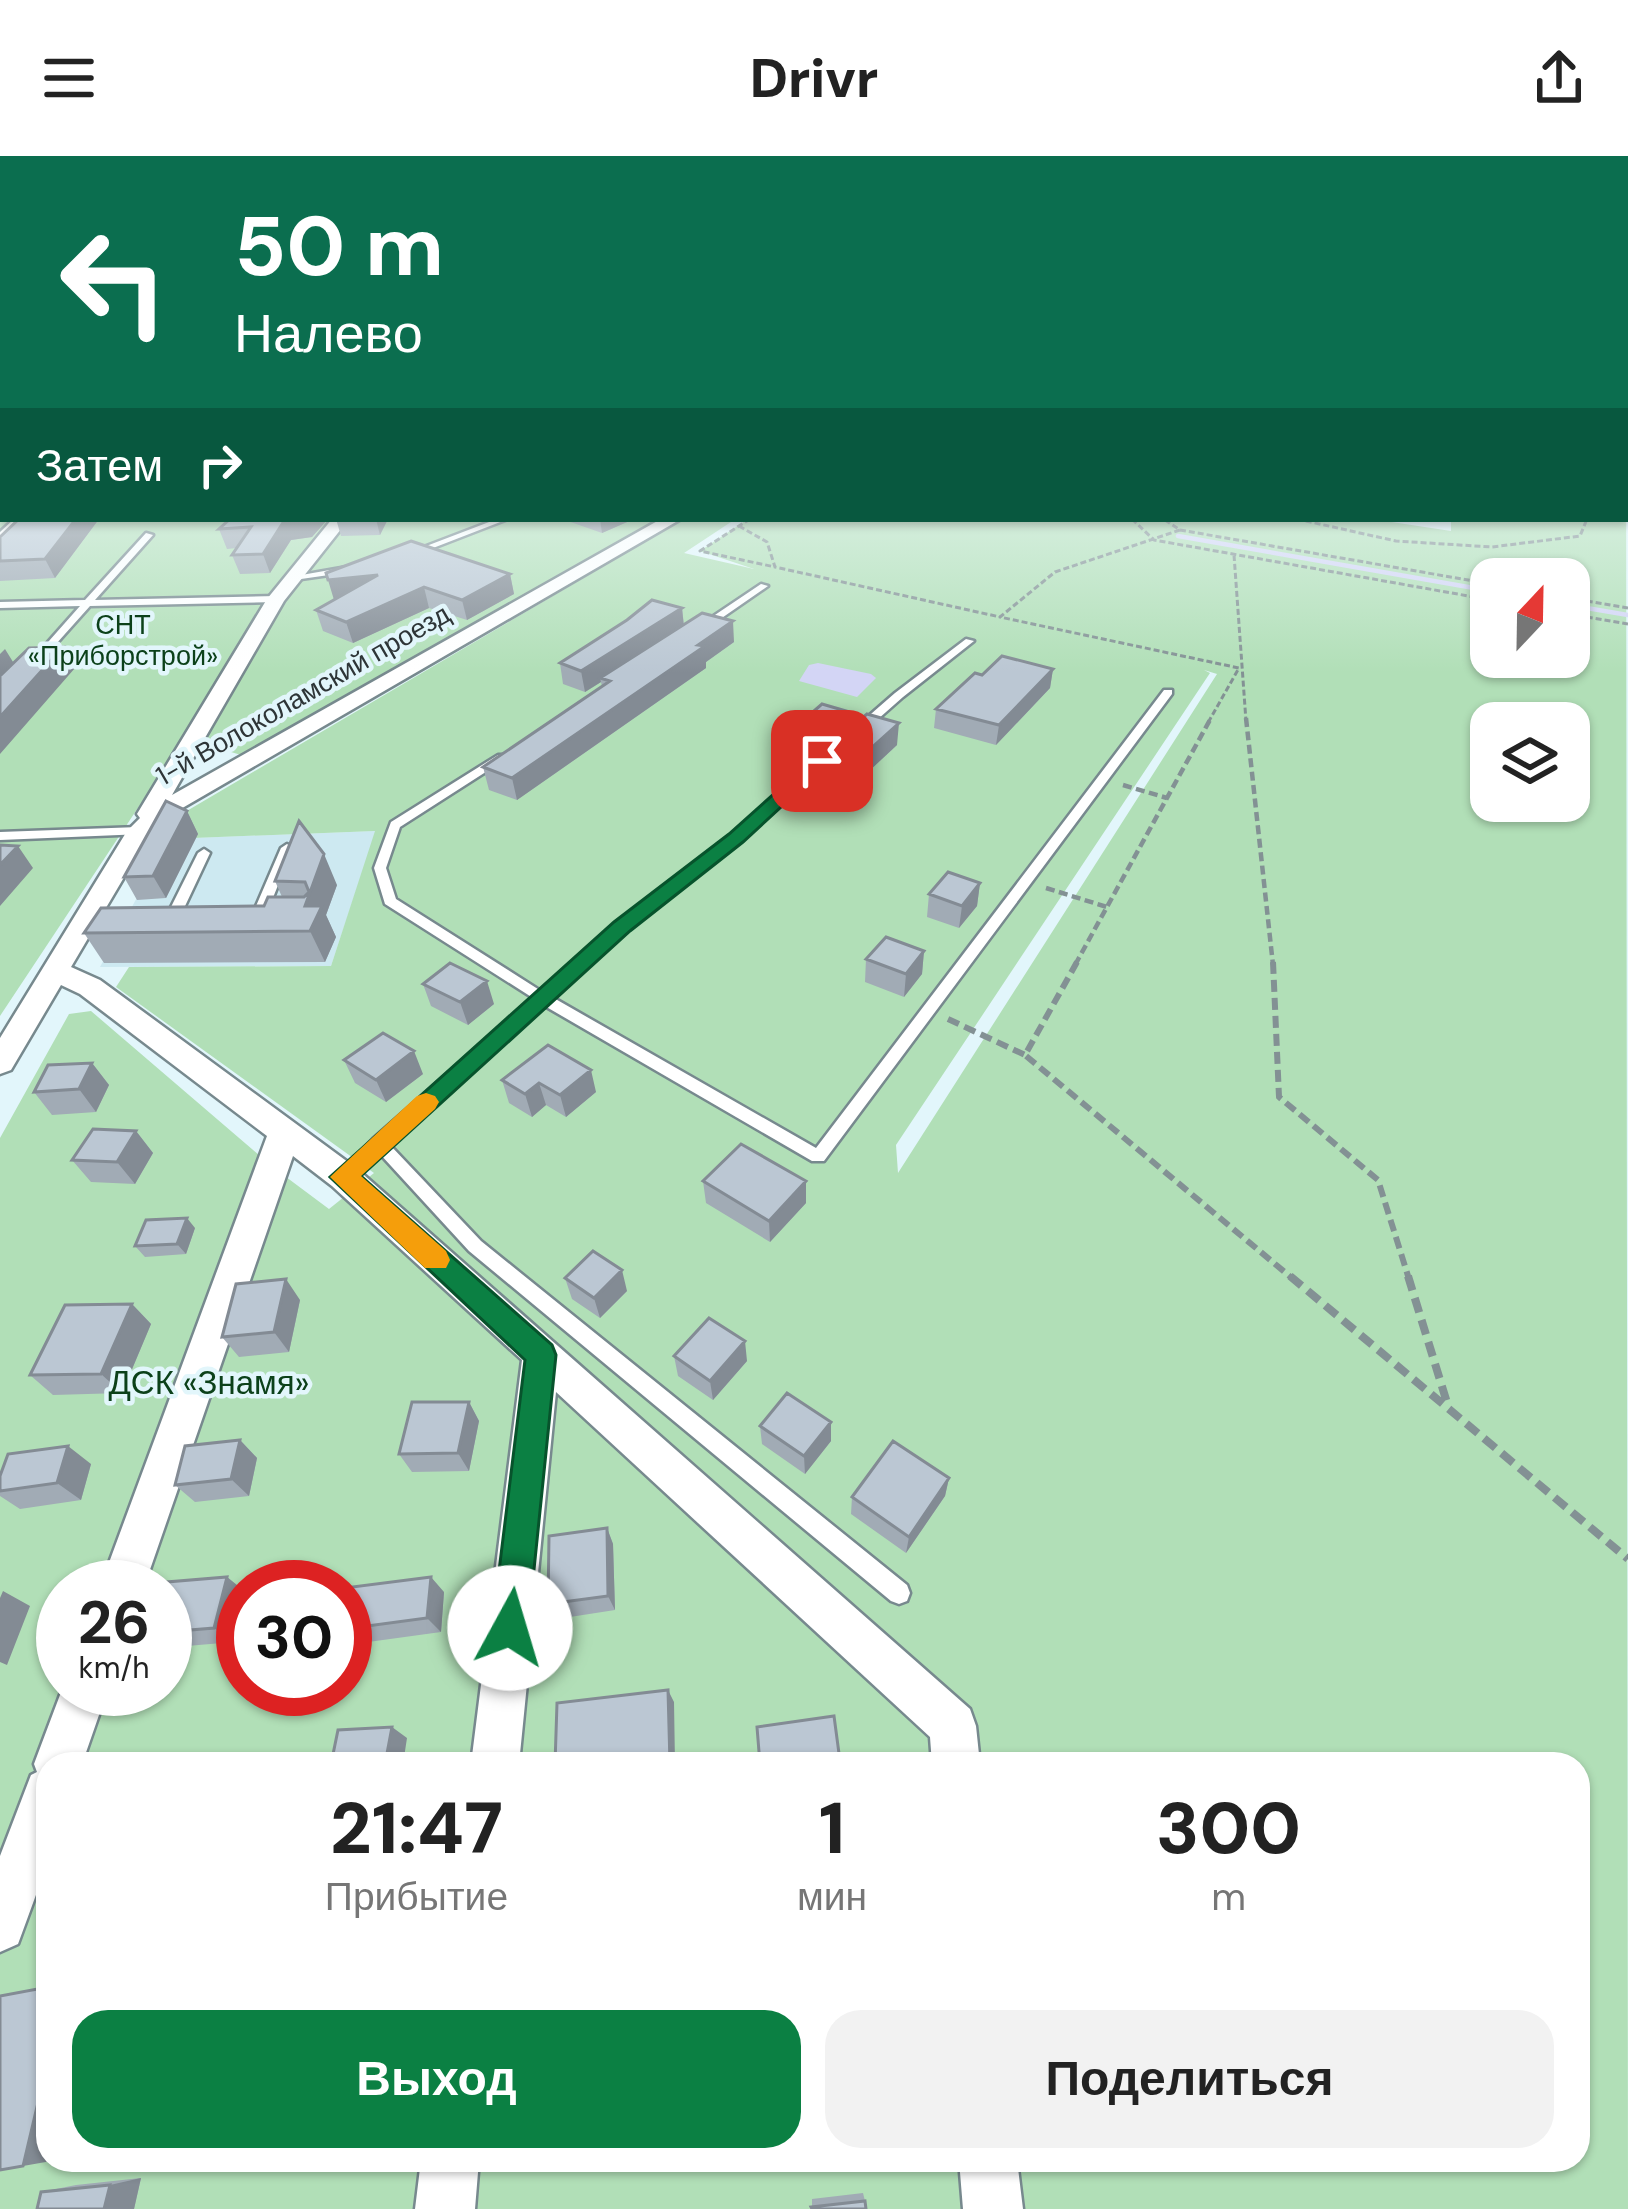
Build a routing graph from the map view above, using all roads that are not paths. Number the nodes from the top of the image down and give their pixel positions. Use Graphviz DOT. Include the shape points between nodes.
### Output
graph roads {
  1 [pos="339,522"];
  2 [pos="496,522"];
  3 [pos="669,522"];
  4 [pos="149,535"];
  5 [pos="401,557"];
  6 [pos="358,568"];
  7 [pos="294,577"];
  8 [pos="764,586"];
  9 [pos="276,599"];
  10 [pos="87,602"];
  11 [pos="0,605"];
  12 [pos="685,640"];
  13 [pos="969,641"];
  14 [pos="29,669"];
  15 [pos="1168,692"];
  16 [pos="515,750"];
  17 [pos="139,831"];
  18 [pos="0,836"];
  19 [pos="287,848"];
  20 [pos="204,853"];
  21 [pos="192,920"];
  22 [pos="236,920"];
  23 [pos="257,920"];
  24 [pos="276,920"];
  25 [pos="148,921"];
  26 [pos="171,921"];
  27 [pos="55,970"];
  28 [pos="544,999"];
  29 [pos="0,1063"];
  30 [pos="284,1132"];
  31 [pos="379,1143"];
  32 [pos="344,1177"];
  33 [pos="541,1355"];
  34 [pos="132,1560"];
  35 [pos="899,1593"];
  36 [pos="75,1716"];
  37 [pos="954,1745"];
  38 [pos="62,1752"];
  39 [pos="496,1752"];
  40 [pos="36,1826"];
  41 [pos="0,1926"];
  42 [pos="449,2172"];
  43 [pos="989,2172"];
  44 [pos="445,2209"];
  45 [pos="992,2209"];
  1 -- 7 [label="street"];
  2 -- 5 [label="lane"];
  3 -- 17 [label="street, 1-й Волоколамский проезд" via="185,795"];
  4 -- 10 [label="lane"];
  6 -- 7 [label="lane"];
  7 -- 9 [label="street"];
  8 -- 12 [label="lane"];
  9 -- 10 [label="lane"];
  9 -- 17 [label="street"];
  10 -- 11 [label="lane"];
  10 -- 14 [label="lane"];
  13 -- 28 [label="lane"];
  15 -- 28 [label="lane" via="818,1156"];
  16 -- 28 [label="lane" via="395,825 380,868 390,901"];
  17 -- 18 [label="lane"];
  17 -- 27 [label="street, 1-й Волоколамский проезд" via="94,921"];
  19 -- 23 [label="lane"];
  20 -- 26 [label="lane"];
  21 -- 26 [label="lane"];
  22 -- 23 [label="lane"];
  23 -- 24 [label="lane"];
  25 -- 26 [label="lane"];
  27 -- 29 [label="street, 1-й Волоколамский проезд"];
  27 -- 30 [label="street" via="90,987"];
  28 -- 31 [label="lane"];
  30 -- 32 [label="street"];
  30 -- 34 [label="street"];
  31 -- 32 [label="lane"];
  31 -- 35 [label="lane" via="475,1246"];
  32 -- 33 [label="street"];
  33 -- 37 [label="street"];
  33 -- 39 [label="street"];
  36 -- 38 [label="street"];
  40 -- 41 [label="street"];
  42 -- 44 [label="street"];
  43 -- 45 [label="street"];
}
